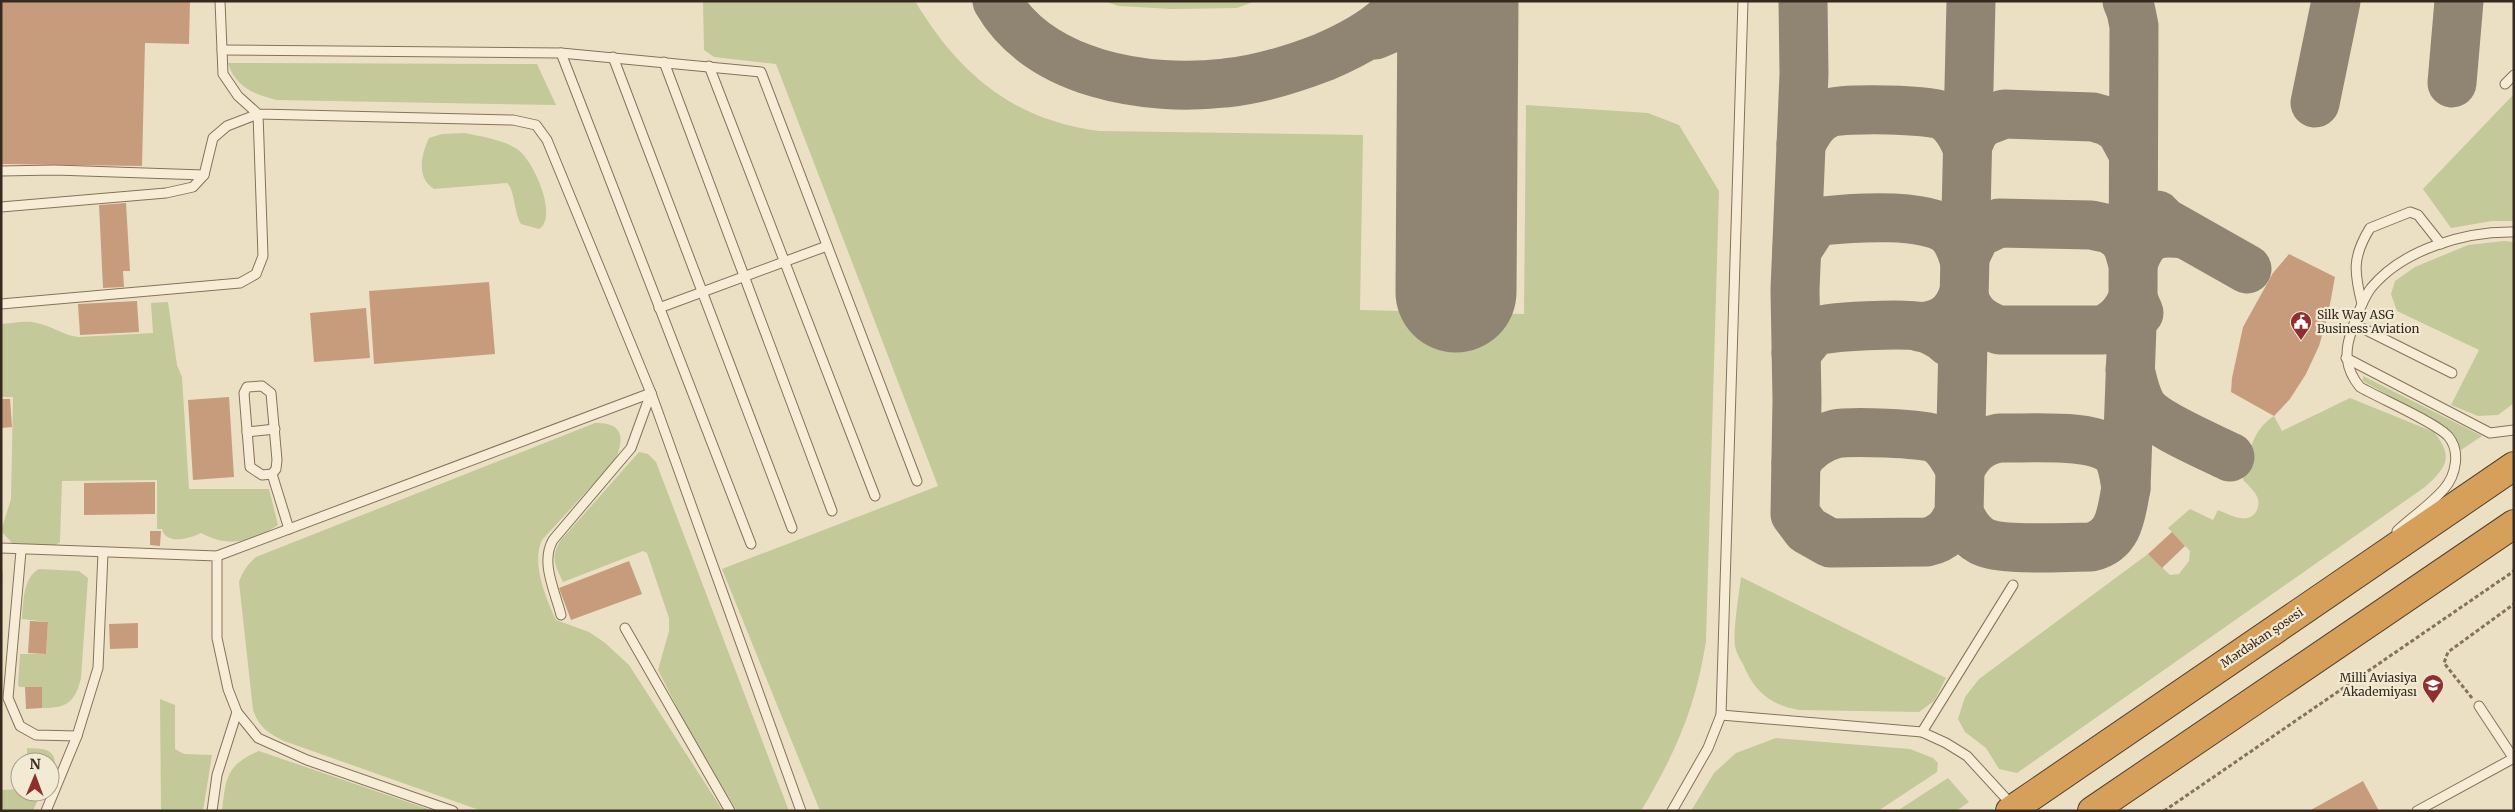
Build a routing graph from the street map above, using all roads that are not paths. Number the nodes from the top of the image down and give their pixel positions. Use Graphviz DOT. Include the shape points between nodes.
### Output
graph roads {
  1 [pos="220,1"];
  2 [pos="1743,1"];
  3 [pos="222,50"];
  4 [pos="561,53"];
  5 [pos="613,56"];
  6 [pos="664,62"];
  7 [pos="709,66"];
  8 [pos="2514,75"];
  9 [pos="2505,84"];
  10 [pos="258,114"];
  11 [pos="1,171"];
  12 [pos="204,175"];
  13 [pos="1,207"];
  14 [pos="2514,232"];
  15 [pos="2441,244"];
  16 [pos="827,246"];
  17 [pos="784,262"];
  18 [pos="744,277"];
  19 [pos="703,292"];
  20 [pos="1,304"];
  21 [pos="2362,304"];
  22 [pos="659,308"];
  23 [pos="2354,324"];
  24 [pos="2346,358"];
  25 [pos="2452,373"];
  26 [pos="651,393"];
  27 [pos="275,429"];
  28 [pos="2514,430"];
  29 [pos="247,432"];
  30 [pos="2514,466"];
  31 [pos="272,474"];
  32 [pos="917,481"];
  33 [pos="875,496"];
  34 [pos="832,511"];
  35 [pos="2514,524"];
  36 [pos="792,528"];
  37 [pos="289,529"];
  38 [pos="751,544"];
  39 [pos="1,548"];
  40 [pos="21,551"];
  41 [pos="103,553"];
  42 [pos="217,556"];
  43 [pos="2012,585"];
  44 [pos="2334,588"];
  45 [pos="561,614"];
  46 [pos="625,628"];
  47 [pos="2478,706"];
  48 [pos="238,712"];
  49 [pos="1721,715"];
  50 [pos="1922,732"];
  51 [pos="77,736"];
  52 [pos="2514,758"];
  53 [pos="2012,809"];
  54 [pos="46,811"];
  55 [pos="212,811"];
  56 [pos="453,811"];
  57 [pos="730,811"];
  58 [pos="801,811"];
  59 [pos="1672,811"];
  60 [pos="2092,811"];
  61 [pos="2417,811"];
  1 -- 3 [label="lane"];
  2 -- 49 [label="lane"];
  3 -- 4 [label="lane"];
  3 -- 10 [label="lane" via="223,74 238,96"];
  4 -- 5 [label="lane"];
  4 -- 22 [label="lane"];
  5 -- 6 [label="lane"];
  5 -- 19 [label="lane"];
  6 -- 7 [label="lane"];
  6 -- 18 [label="lane"];
  7 -- 16 [label="lane" via="761,72"];
  7 -- 17 [label="lane"];
  8 -- 9 [label="lane"];
  10 -- 12 [label="lane" via="227,126 213,138"];
  10 -- 20 [label="lane" via="263,256 256,274 240,283"];
  10 -- 26 [label="lane" via="513,120 536,125 547,140"];
  11 -- 12 [label="lane"];
  12 -- 13 [label="lane" via="193,187 166,192"];
  14 -- 15 [label="lane" via="2464,236"];
  15 -- 21 [label="lane" via="2396,266 2370,289"];
  15 -- 21 [label="lane" via="2418,215 2410,212 2370,228 2356,257 2356,283"];
  16 -- 17 [label="lane"];
  16 -- 32 [label="lane"];
  17 -- 18 [label="lane"];
  17 -- 33 [label="lane"];
  18 -- 19 [label="lane"];
  18 -- 34 [label="lane"];
  19 -- 22 [label="lane"];
  19 -- 36 [label="lane"];
  21 -- 23 [label="lane"];
  22 -- 38 [label="lane"];
  23 -- 24 [label="lane"];
  23 -- 25 [label="lane"];
  24 -- 28 [label="lane" via="2490,432"];
  24 -- 44 [label="lane" via="2352,378 2360,387 2440,429 2452,443 2456,466 2444,489"];
  26 -- 37 [label="lane"];
  26 -- 45 [label="lane" via="630,448 547,550 547,562"];
  26 -- 58 [label="lane"];
  27 -- 29 [label="lane"];
  27 -- 29 [label="lane" via="271,393 267,388 256,386 248,387 244,393"];
  27 -- 31 [label="lane" via="277,460"];
  29 -- 31 [label="lane" via="250,467 262,474"];
  30 -- 44 [label="highway, Mərdəkan şosesi"];
  31 -- 37 [label="lane"];
  35 -- 60 [label="highway"];
  37 -- 42 [label="lane"];
  39 -- 40 [label="lane"];
  40 -- 41 [label="lane"];
  40 -- 51 [label="lane" via="8,698 20,726 36,735"];
  41 -- 42 [label="lane"];
  41 -- 51 [label="lane" via="98,668"];
  42 -- 48 [label="lane" via="218,638 228,689"];
  43 -- 50 [label="lane"];
  44 -- 53 [label="highway, Mərdəkan şosesi"];
  46 -- 57 [label="lane"];
  47 -- 52 [label="lane"];
  48 -- 55 [label="lane" via="217,775"];
  48 -- 56 [label="lane" via="258,738 307,760"];
  49 -- 50 [label="lane"];
  49 -- 59 [label="lane" via="1708,748"];
  50 -- 53 [label="lane" via="1968,756"];
  51 -- 54 [label="lane"];
  52 -- 61 [label="lane"];
}
